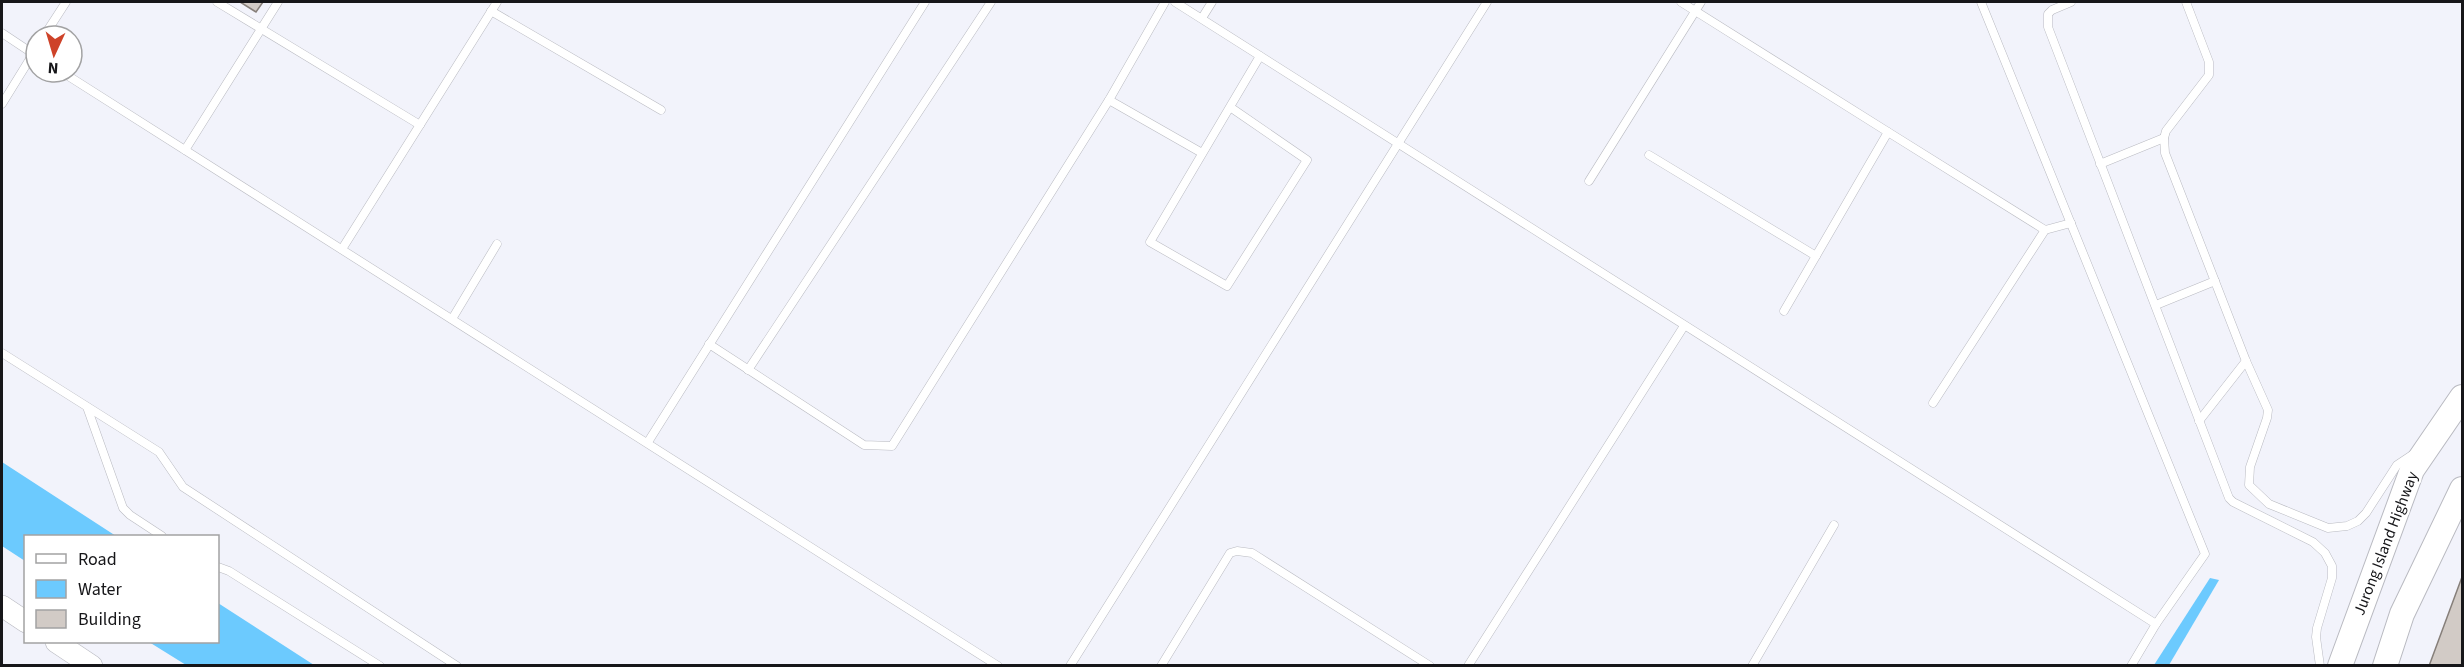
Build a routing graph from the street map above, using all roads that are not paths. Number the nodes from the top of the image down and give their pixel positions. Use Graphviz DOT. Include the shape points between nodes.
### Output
graph roads {
  1 [pos="66,2"];
  2 [pos="218,2"];
  3 [pos="278,2"];
  4 [pos="497,2"];
  5 [pos="925,2"];
  6 [pos="990,2"];
  7 [pos="1165,2"];
  8 [pos="1175,2"];
  9 [pos="1212,2"];
  10 [pos="1487,2"];
  11 [pos="1681,2"];
  12 [pos="1701,2"];
  13 [pos="1981,2"];
  14 [pos="2071,2"];
  15 [pos="2186,2"];
  16 [pos="491,11"];
  17 [pos="1696,11"];
  18 [pos="1202,18"];
  19 [pos="52,24"];
  20 [pos="261,28"];
  21 [pos="2,33"];
  22 [pos="24,46"];
  23 [pos="1260,56"];
  24 [pos="24,70"];
  25 [pos="81,84"];
  26 [pos="1109,100"];
  27 [pos="2,104"];
  28 [pos="1230,107"];
  29 [pos="661,110"];
  30 [pos="420,125"];
  31 [pos="1888,132"];
  32 [pos="2164,138"];
  33 [pos="1398,145"];
  34 [pos="186,150"];
  35 [pos="1202,153"];
  36 [pos="1649,155"];
  37 [pos="2100,164"];
  38 [pos="1589,181"];
  39 [pos="2071,223"];
  40 [pos="2045,230"];
  41 [pos="497,244"];
  42 [pos="342,249"];
  43 [pos="1816,256"];
  44 [pos="2215,281"];
  45 [pos="2156,305"];
  46 [pos="1784,311"];
  47 [pos="452,319"];
  48 [pos="1684,326"];
  49 [pos="709,344"];
  50 [pos="2,353"];
  51 [pos="2246,361"];
  52 [pos="748,370"];
  53 [pos="2463,397"];
  54 [pos="1933,403"];
  55 [pos="87,407"];
  56 [pos="2199,421"];
  57 [pos="648,442"];
  58 [pos="2429,445"];
  59 [pos="2461,495"];
  60 [pos="1834,525"];
  61 [pos="159,535"];
  62 [pos="219,567"];
  63 [pos="2,606"];
  64 [pos="24,621"];
  65 [pos="2156,624"];
  66 [pos="58,643"];
  67 [pos="92,666"];
  68 [pos="380,666"];
  69 [pos="458,666"];
  70 [pos="998,666"];
  71 [pos="1070,666"];
  72 [pos="1161,666"];
  73 [pos="1430,666"];
  74 [pos="1468,666"];
  75 [pos="1752,666"];
  76 [pos="2131,666"];
  77 [pos="2320,666"];
  78 [pos="2340,666"];
  79 [pos="2385,666"];
  1 -- 19 [label="lane"];
  2 -- 20 [label="lane"];
  3 -- 20 [label="lane"];
  4 -- 16 [label="lane"];
  5 -- 49 [label="lane"];
  6 -- 52 [label="lane"];
  7 -- 26 [label="lane"];
  8 -- 18 [label="lane"];
  9 -- 18 [label="lane"];
  10 -- 33 [label="lane"];
  11 -- 17 [label="lane"];
  12 -- 17 [label="lane"];
  13 -- 39 [label="lane"];
  14 -- 37 [label="lane" via="2052,10 2047,19"];
  15 -- 32 [label="lane" via="2210,70"];
  16 -- 29 [label="lane"];
  16 -- 30 [label="lane"];
  17 -- 31 [label="lane"];
  17 -- 38 [label="lane"];
  18 -- 23 [label="lane"];
  20 -- 30 [label="lane"];
  20 -- 34 [label="lane"];
  21 -- 22 [label="lane"];
  23 -- 28 [label="lane"];
  23 -- 33 [label="lane"];
  24 -- 27 [label="lane"];
  25 -- 34 [label="lane"];
  26 -- 35 [label="lane"];
  26 -- 52 [label="lane" via="892,446 864,444"];
  28 -- 35 [label="lane"];
  28 -- 35 [label="lane" via="1307,160 1227,286 1150,242"];
  30 -- 42 [label="lane"];
  31 -- 40 [label="lane"];
  31 -- 43 [label="lane"];
  32 -- 37 [label="lane"];
  32 -- 44 [label="lane" via="2165,153"];
  33 -- 48 [label="lane"];
  33 -- 71 [label="lane"];
  34 -- 42 [label="lane"];
  36 -- 43 [label="lane"];
  37 -- 45 [label="lane"];
  39 -- 40 [label="lane"];
  39 -- 65 [label="lane" via="2205,554"];
  40 -- 54 [label="lane"];
  41 -- 47 [label="lane"];
  42 -- 47 [label="lane"];
  43 -- 46 [label="lane"];
  44 -- 45 [label="lane"];
  44 -- 51 [label="lane"];
  45 -- 56 [label="lane"];
  47 -- 57 [label="lane"];
  48 -- 65 [label="lane"];
  48 -- 74 [label="lane"];
  49 -- 52 [label="lane"];
  49 -- 57 [label="lane"];
  50 -- 55 [label="lane"];
  51 -- 56 [label="lane"];
  51 -- 58 [label="lane" via="2268,410 2248,480 2269,504 2328,528 2347,526 2366,513 2397,465"];
  53 -- 58 [label="main road, Jurong Island Highway"];
  55 -- 61 [label="lane" via="123,508"];
  55 -- 69 [label="lane" via="159,452 183,487"];
  56 -- 77 [label="lane" via="2233,502 2313,542 2332,566 2316,637"];
  57 -- 70 [label="lane"];
  58 -- 78 [label="main road, Jurong Island Highway" via="2412,470"];
  59 -- 79 [label="main road" via="2402,614"];
  60 -- 75 [label="lane"];
  62 -- 68 [label="lane"];
  63 -- 64 [label="street"];
  65 -- 76 [label="lane"];
  66 -- 67 [label="street"];
  72 -- 73 [label="lane" via="1230,553 1237,551 1252,553"];
}
